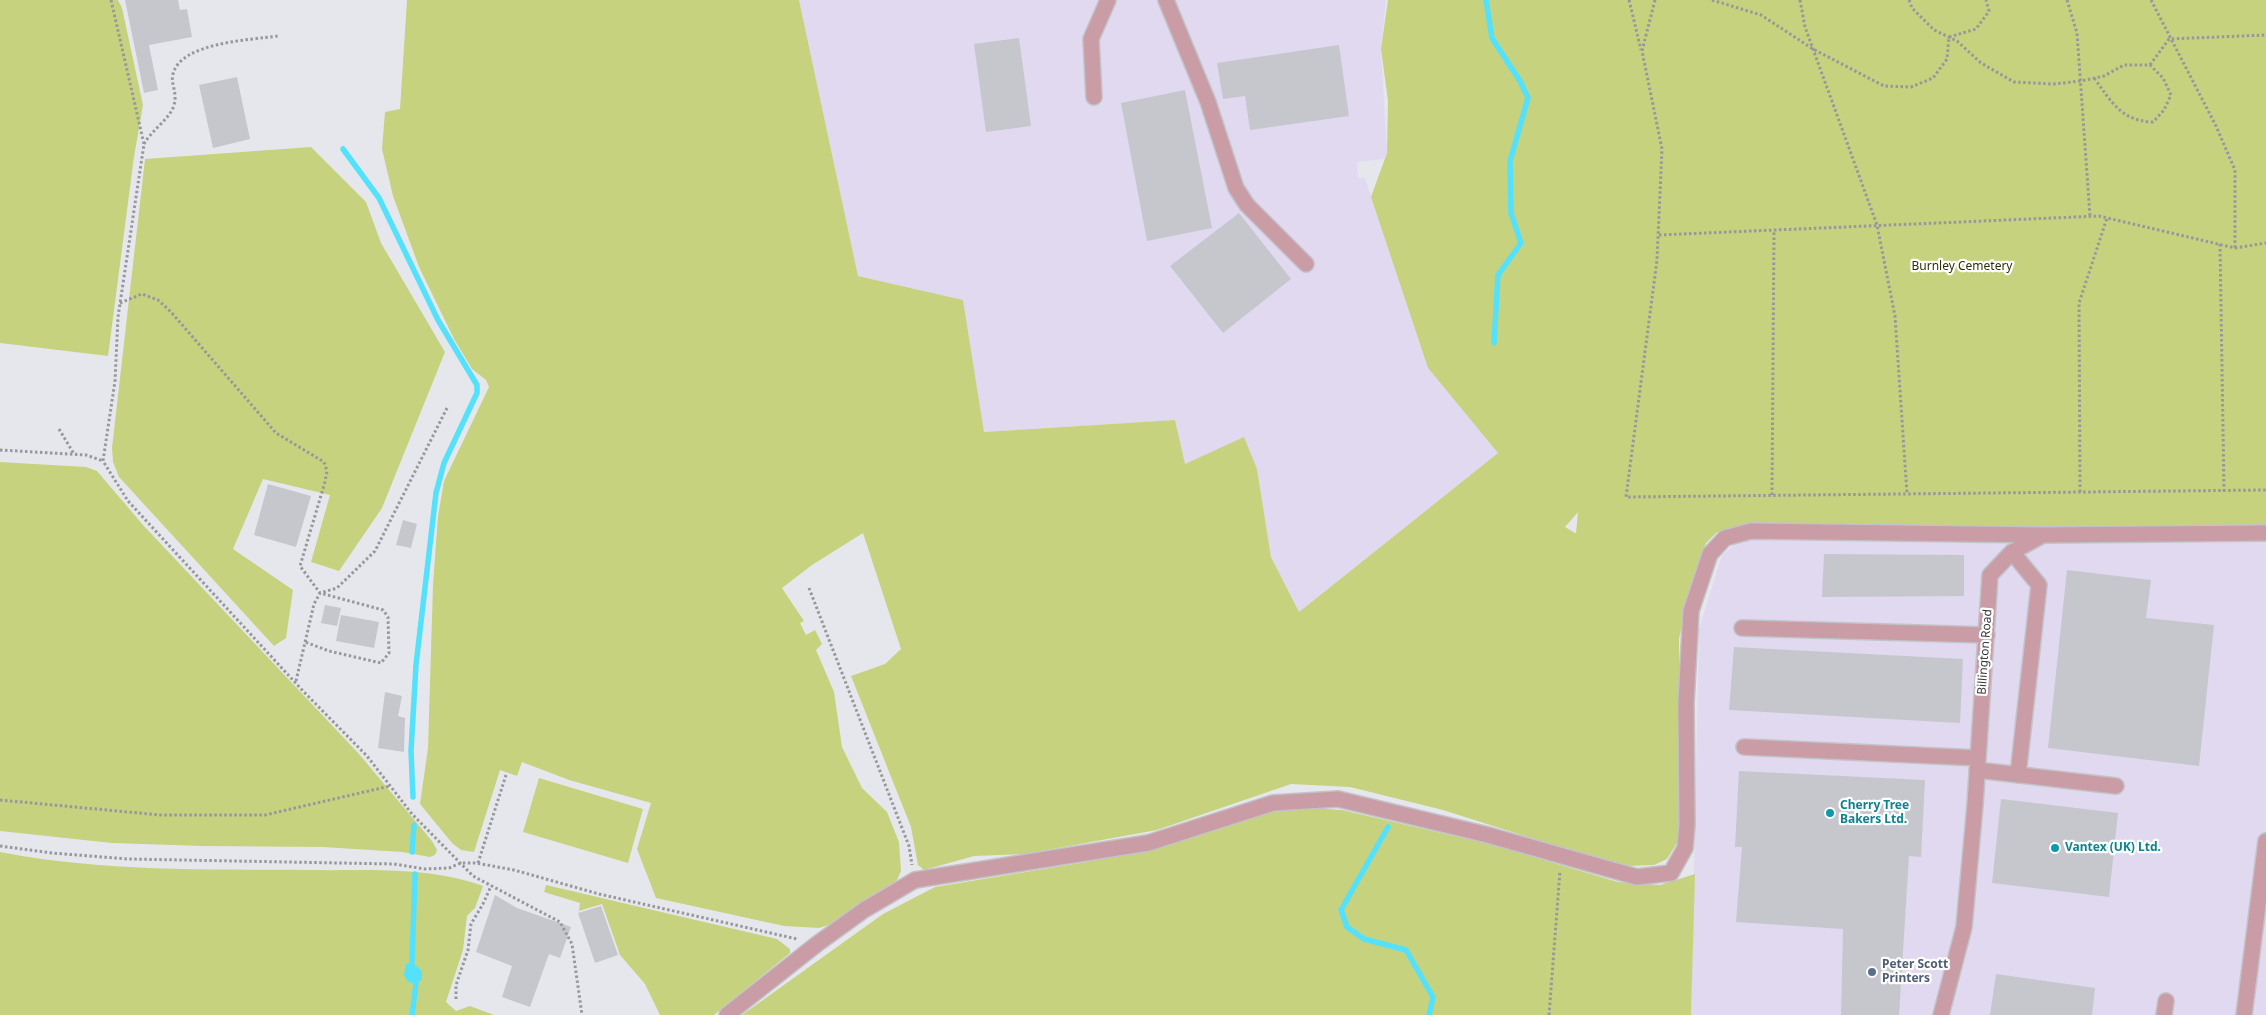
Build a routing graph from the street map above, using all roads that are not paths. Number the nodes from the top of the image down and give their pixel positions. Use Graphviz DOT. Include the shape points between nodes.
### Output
graph roads {
  1 [pos="1108,0"];
  2 [pos="1166,0"];
  3 [pos="1094,97"];
  4 [pos="1306,264"];
  5 [pos="2266,533"];
  6 [pos="2042,535"];
  7 [pos="2012,552"];
  8 [pos="1742,628"];
  9 [pos="1986,635"];
  10 [pos="1744,747"];
  11 [pos="1978,764"];
  12 [pos="2018,775"];
  13 [pos="2116,786"];
  14 [pos="2266,841"];
  15 [pos="727,1015"];
  16 [pos="1941,1015"];
  17 [pos="2244,1015"];
  1 -- 3 [label="street" via="1091,39"];
  2 -- 4 [label="street" via="1208,102 1236,188 1247,205"];
  5 -- 6 [label="street, Billington Road"];
  6 -- 7 [label="street, Billington Road"];
  6 -- 15 [label="street" via="1751,531 1725,538 1710,554 1691,611 1686,703 1688,825 1685,848 1671,873 1637,877 1488,835 1338,799 1273,803 1148,843 916,880 864,910"];
  7 -- 9 [label="street, Billington Road" via="1990,575"];
  7 -- 12 [label="street" via="2039,585"];
  8 -- 9 [label="street"];
  9 -- 11 [label="street, Billington Road"];
  10 -- 11 [label="street"];
  11 -- 12 [label="street"];
  11 -- 16 [label="street, Billington Road" via="1964,927"];
  12 -- 13 [label="street"];
  14 -- 17 [label="street"];
}
